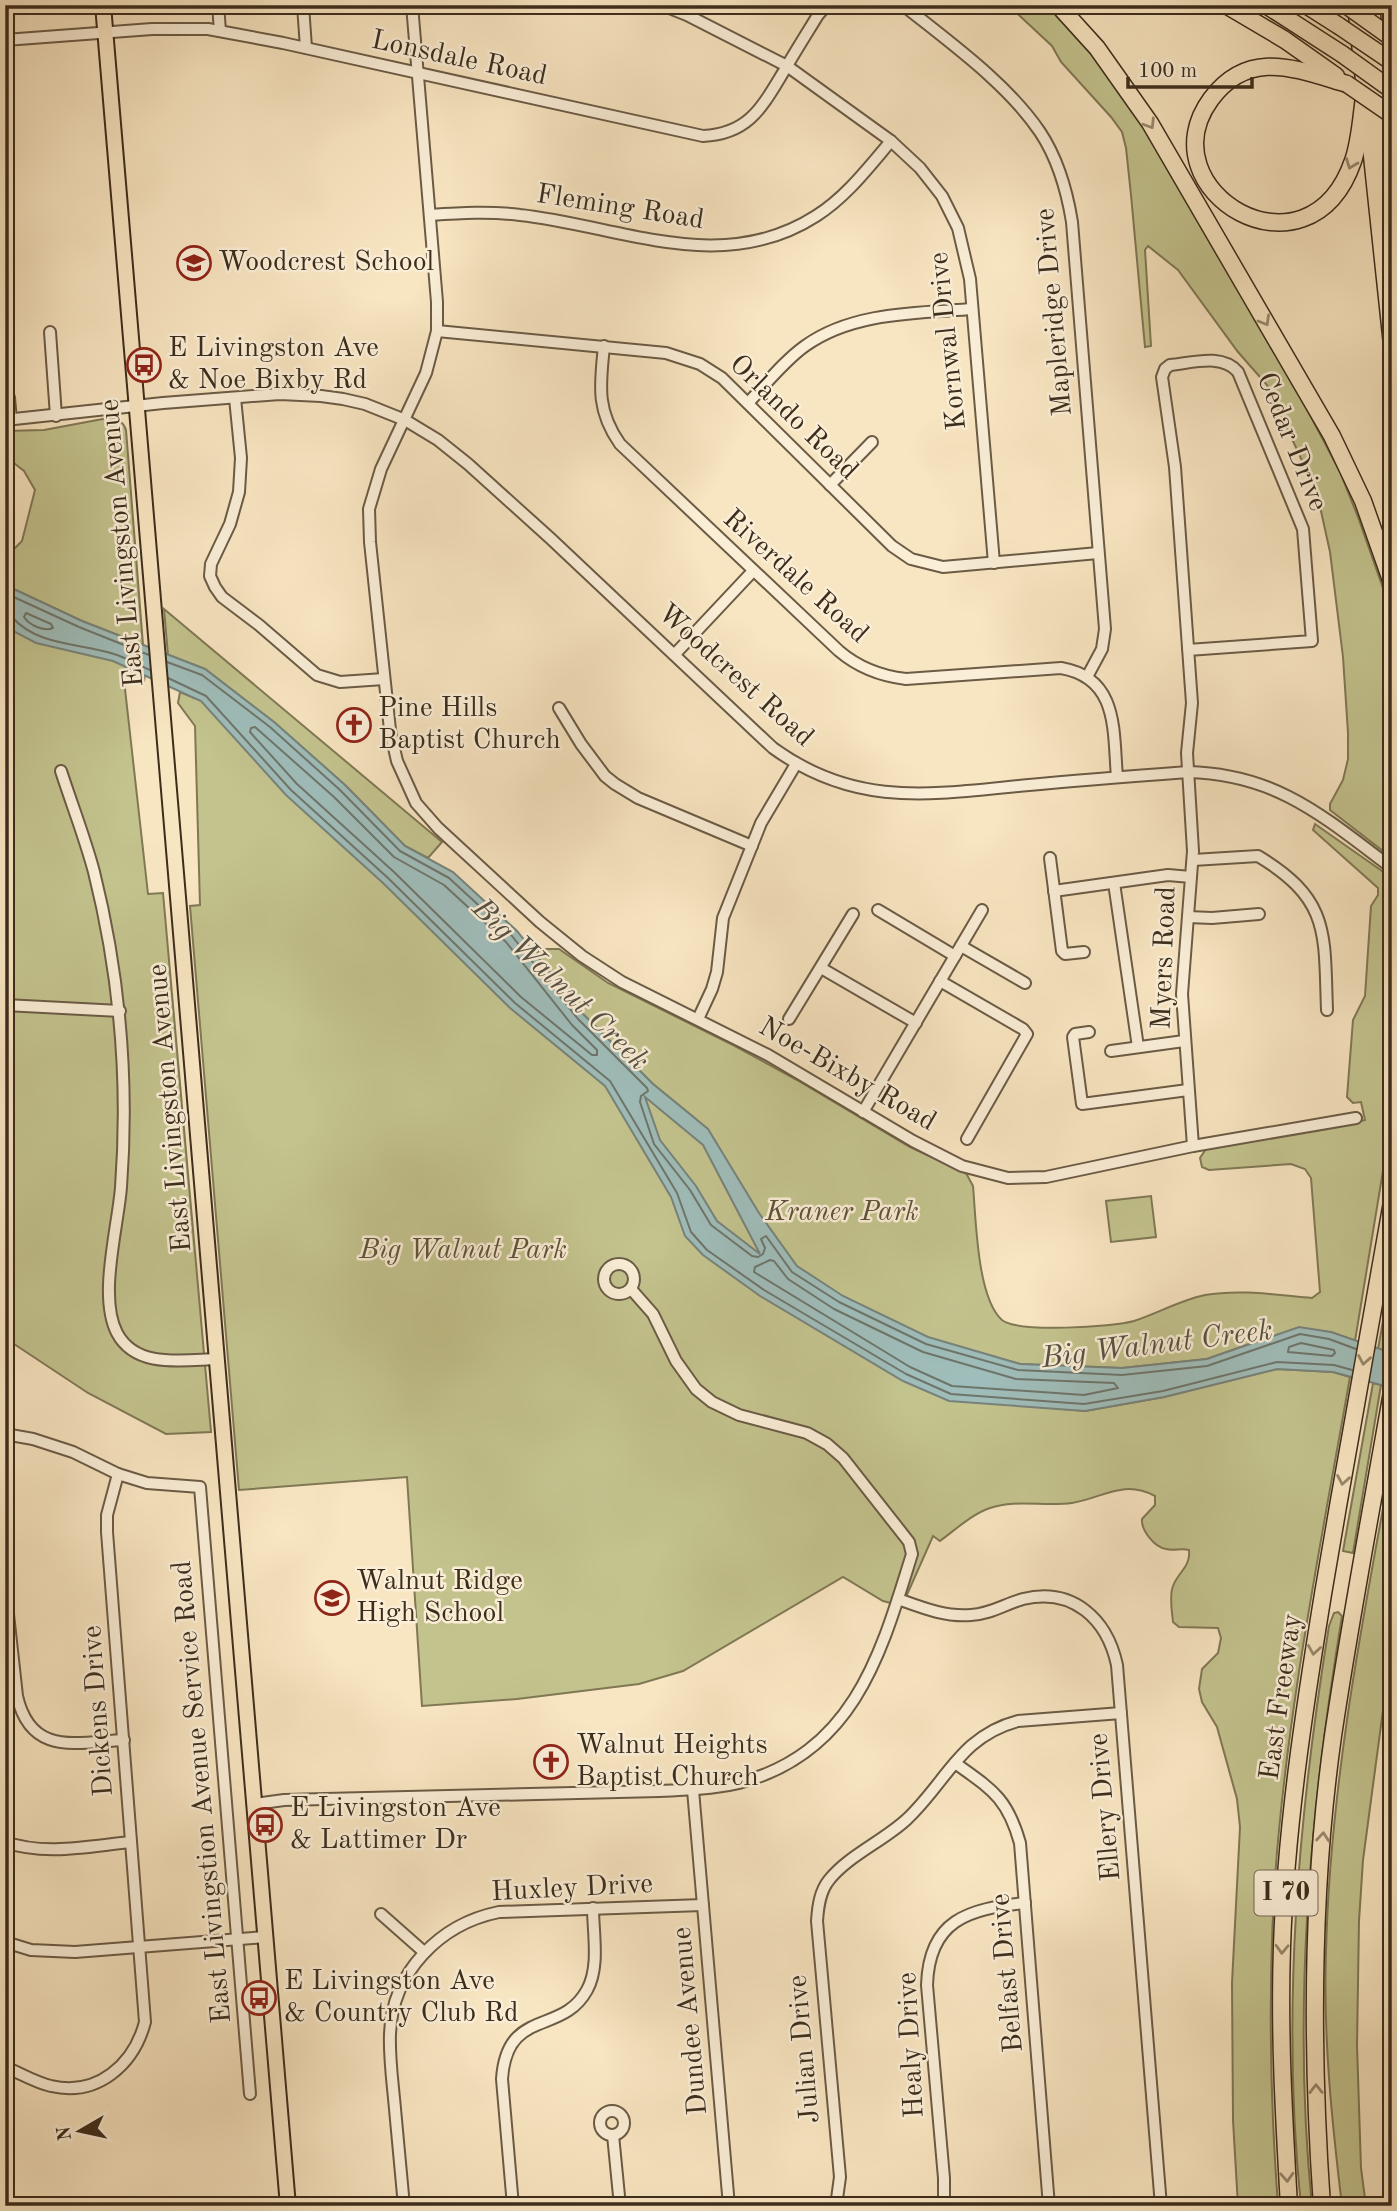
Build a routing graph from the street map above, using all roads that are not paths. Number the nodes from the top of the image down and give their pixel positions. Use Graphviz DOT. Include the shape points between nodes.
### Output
graph roads {
  1 [pos="103,5"];
  2 [pos="218,5"];
  3 [pos="303,5"];
  4 [pos="412,5"];
  5 [pos="662,5"];
  6 [pos="827,5"];
  7 [pos="903,5"];
  8 [pos="1058,5"];
  9 [pos="1226,5"];
  10 [pos="1266,5"];
  11 [pos="1307,5"];
  12 [pos="1346,5"];
  13 [pos="1356,5"];
  14 [pos="1371,5"];
  15 [pos="220,31"];
  16 [pos="106,32"];
  17 [pos="1392,38"];
  18 [pos="5,40"];
  19 [pos="306,48"];
  20 [pos="1392,62"];
  21 [pos="787,65"];
  22 [pos="418,74"];
  23 [pos="1347,84"];
  24 [pos="1392,90"];
  25 [pos="1364,97"];
  26 [pos="1392,115"];
  27 [pos="891,141"];
  28 [pos="430,215"];
  29 [pos="1392,230"];
  30 [pos="972,309"];
  31 [pos="50,331"];
  32 [pos="437,331"];
  33 [pos="1392,345"];
  34 [pos="604,346"];
  35 [pos="5,352"];
  36 [pos="8,384"];
  37 [pos="9,398"];
  38 [pos="235,398"];
  39 [pos="748,402"];
  40 [pos="136,407"];
  41 [pos="56,416"];
  42 [pos="8,420"];
  43 [pos="405,420"];
  44 [pos="872,442"];
  45 [pos="830,485"];
  46 [pos="1098,553"];
  47 [pos="993,563"];
  48 [pos="753,570"];
  49 [pos="1392,583"];
  50 [pos="1188,650"];
  51 [pos="675,654"];
  52 [pos="1087,677"];
  53 [pos="384,679"];
  54 [pos="559,708"];
  55 [pos="796,764"];
  56 [pos="61,771"];
  57 [pos="1188,772"];
  58 [pos="1117,777"];
  59 [pos="752,846"];
  60 [pos="1051,858"];
  61 [pos="1192,860"];
  62 [pos="1387,864"];
  63 [pos="1191,877"];
  64 [pos="1114,883"];
  65 [pos="1054,891"];
  66 [pos="878,910"];
  67 [pos="982,910"];
  68 [pos="853,914"];
  69 [pos="1259,914"];
  70 [pos="1188,917"];
  71 [pos="958,951"];
  72 [pos="1084,952"];
  73 [pos="821,968"];
  74 [pos="940,981"];
  75 [pos="1025,983"];
  76 [pos="5,1005"];
  77 [pos="1327,1010"];
  78 [pos="120,1011"];
  79 [pos="698,1019"];
  80 [pos="789,1019"];
  81 [pos="916,1023"];
  82 [pos="1090,1032"];
  83 [pos="1184,1041"];
  84 [pos="1138,1047"];
  85 [pos="1111,1051"];
  86 [pos="1188,1090"];
  87 [pos="863,1112"];
  88 [pos="1356,1118"];
  89 [pos="967,1139"];
  90 [pos="1193,1146"];
  91 [pos="1392,1202"];
  92 [pos="631,1289"];
  93 [pos="217,1359"];
  94 [pos="1392,1392"];
  95 [pos="5,1434"];
  96 [pos="118,1474"];
  97 [pos="5,1587"];
  98 [pos="898,1599"];
  99 [pos="1121,1713"];
  100 [pos="124,1740"];
  101 [pos="955,1763"];
  102 [pos="693,1790"];
  103 [pos="255,1804"];
  104 [pos="5,1842"];
  105 [pos="131,1842"];
  106 [pos="1025,1903"];
  107 [pos="703,1905"];
  108 [pos="593,1908"];
  109 [pos="381,1914"];
  110 [pos="265,1937"];
  111 [pos="238,1939"];
  112 [pos="5,1942"];
  113 [pos="140,1946"];
  114 [pos="424,1952"];
  115 [pos="5,2067"];
  116 [pos="250,2094"];
  117 [pos="614,2135"];
  118 [pos="288,2206"];
  119 [pos="404,2206"];
  120 [pos="513,2206"];
  121 [pos="620,2206"];
  122 [pos="634,2206"];
  123 [pos="729,2206"];
  124 [pos="836,2206"];
  125 [pos="944,2206"];
  126 [pos="1049,2206"];
  127 [pos="1161,2206"];
  128 [pos="1289,2206"];
  129 [pos="1322,2206"];
  1 -- 16 [label="main road, East Livingston Avenue"];
  2 -- 15 [label="street"];
  3 -- 19 [label="street"];
  4 -- 22 [label="street, Noe-Bixby Road"];
  5 -- 21 [label="street, Kornwal Drive"];
  6 -- 21 [label="street"];
  7 -- 46 [label="street, Mapleridge Drive" via="1003,89 1040,132 1065,186 1072,222"];
  8 -- 49 [label="highway, one-way" via="1097,48 1150,123 1325,424 1363,501"];
  9 -- 23 [label="highway"];
  10 -- 24 [label="highway, bridge"];
  11 -- 20 [label="highway, bridge"];
  12 -- 17 [label="highway, bridge"];
  13 -- 25 [label="highway"];
  14 -- 29 [label="highway"];
  15 -- 16 [label="street, Lonsdale Road"];
  15 -- 19 [label="street, Lonsdale Road"];
  16 -- 18 [label="street, Lonsdale Road"];
  16 -- 40 [label="main road, East Livingston Avenue"];
  19 -- 22 [label="street, Lonsdale Road"];
  21 -- 22 [label="street, Lonsdale Road" via="752,117 724,134 703,136"];
  21 -- 27 [label="street, Kornwal Drive"];
  22 -- 28 [label="street, Noe-Bixby Road"];
  25 -- 23 [label="highway, one-way" via="1351,166 1335,195 1314,212 1288,221 1263,222 1232,209 1213,191 1201,170 1197,139 1207,105 1226,83 1245,71 1272,66"];
  23 -- 26 [label="highway, bridge"];
  25 -- 33 [label="highway"];
  27 -- 28 [label="street, Fleming Road" via="848,191 816,216 779,235 724,247 693,246 522,215"];
  27 -- 30 [label="street, Kornwal Drive" via="926,175 951,211 966,257"];
  28 -- 32 [label="street, Noe-Bixby Road"];
  30 -- 39 [label="street" via="883,317 827,334 799,351"];
  30 -- 47 [label="street, Kornwal Drive"];
  31 -- 41 [label="street"];
  32 -- 34 [label="street, Orlando Road"];
  32 -- 43 [label="street, Noe-Bixby Road" via="426,373"];
  34 -- 39 [label="street, Orlando Road" via="689,359 722,378"];
  34 -- 48 [label="street, Riverdale Road" via="600,395 612,434"];
  35 -- 36 [label="street"];
  37 -- 42 [label="street"];
  38 -- 40 [label="street, Woodcrest Road"];
  38 -- 43 [label="street, Woodcrest Road" via="321,396 365,404"];
  38 -- 53 [label="street" via="239,492 230,524 212,558 212,582 222,597 317,675 340,682"];
  39 -- 45 [label="street, Orlando Road"];
  40 -- 41 [label="street, Woodcrest Road"];
  40 -- 93 [label="main road, East Livingston Avenue"];
  41 -- 42 [label="street, Woodcrest Road"];
  43 -- 51 [label="street, Woodcrest Road" via="468,464"];
  43 -- 53 [label="street, Noe-Bixby Road" via="381,468 369,509"];
  44 -- 45 [label="street"];
  45 -- 47 [label="street, Orlando Road" via="911,559 943,567"];
  46 -- 47 [label="street, Orlando Road"];
  46 -- 52 [label="street, Mapleridge Drive" via="1104,640"];
  48 -- 51 [label="street"];
  48 -- 52 [label="street, Riverdale Road" via="839,651 877,673 921,679 1061,668"];
  50 -- 50 [label="street, Cedar Drive" via="1175,467 1162,377 1170,365 1220,360 1238,372 1303,529 1312,641"];
  50 -- 57 [label="street, Cedar Drive" via="1192,702"];
  51 -- 55 [label="street, Woodcrest Road" via="773,748"];
  52 -- 58 [label="street" via="1109,706"];
  53 -- 79 [label="street, Noe-Bixby Road" via="392,746 402,776 416,803 438,828 540,922 607,973"];
  54 -- 59 [label="street" via="581,744 615,784"];
  55 -- 58 [label="street, Woodcrest Road" via="850,786 905,794"];
  55 -- 59 [label="street"];
  56 -- 78 [label="street" via="93,871"];
  57 -- 58 [label="street, Woodcrest Road"];
  57 -- 61 [label="street, Myers Road"];
  57 -- 62 [label="street, Woodcrest Road" via="1236,776 1275,789 1319,814"];
  59 -- 79 [label="street" via="723,918 717,972"];
  60 -- 65 [label="street"];
  61 -- 63 [label="street, Myers Road"];
  61 -- 77 [label="street" via="1258,856 1308,898 1323,930"];
  63 -- 64 [label="street" via="1168,875"];
  63 -- 70 [label="street, Myers Road"];
  64 -- 65 [label="street"];
  64 -- 84 [label="street"];
  65 -- 72 [label="street" via="1062,951"];
  66 -- 71 [label="street"];
  67 -- 71 [label="street"];
  68 -- 73 [label="street"];
  69 -- 70 [label="street"];
  70 -- 83 [label="street, Myers Road" via="1182,994"];
  71 -- 74 [label="street"];
  71 -- 75 [label="street"];
  73 -- 80 [label="street"];
  73 -- 81 [label="street"];
  74 -- 81 [label="street"];
  74 -- 89 [label="street" via="1027,1034"];
  76 -- 78 [label="street"];
  78 -- 93 [label="street" via="124,1134 109,1282 111,1321 122,1341 142,1356"];
  79 -- 87 [label="street, Noe-Bixby Road"];
  81 -- 87 [label="street"];
  82 -- 86 [label="street" via="1073,1037 1082,1104"];
  83 -- 84 [label="street"];
  83 -- 86 [label="street, Myers Road"];
  84 -- 85 [label="street"];
  86 -- 90 [label="street, Myers Road"];
  87 -- 90 [label="street, Noe-Bixby Road" via="962,1166 1008,1178 1055,1175"];
  88 -- 90 [label="street, Noe-Bixby Road"];
  91 -- 128 [label="highway, East Freeway / I 70, one-way" via="1309,1682 1290,1845 1281,2042"];
  92 -- 98 [label="street" via="653,1314 696,1389 712,1402 739,1415 807,1433 843,1458 909,1542 912,1554"];
  93 -- 103 [label="main road, East Livingston Avenue"];
  129 -- 94 [label="highway, East Freeway / I 70, one-way" via="1315,2055 1319,1892 1333,1737"];
  95 -- 96 [label="street" via="74,1452"];
  96 -- 100 [label="street, Dickens Drive" via="107,1532"];
  96 -- 111 [label="street, East Livingstion Avenue Service Road" via="148,1483 200,1487"];
  97 -- 100 [label="street" via="16,1696 31,1727 66,1744"];
  98 -- 99 [label="street, Ellery Drive" via="954,1615 980,1615 1037,1597 1081,1607 1106,1632 1113,1648"];
  98 -- 102 [label="street" via="870,1675 848,1711 821,1738 761,1776"];
  99 -- 101 [label="street" via="1018,1721 973,1742"];
  99 -- 127 [label="street, Ellery Drive"];
  100 -- 105 [label="street, Dickens Drive"];
  101 -- 106 [label="street, Belfast Drive" via="1009,1810 1020,1843"];
  101 -- 124 [label="street, Julian Drive" via="906,1819 834,1874 818,1905 840,2177"];
  102 -- 103 [label="street"];
  102 -- 107 [label="street, Dundee Avenue"];
  103 -- 110 [label="main road, East Livingston Avenue"];
  104 -- 105 [label="street" via="48,1849"];
  105 -- 113 [label="street, Dickens Drive"];
  106 -- 125 [label="street, Healy Drive" via="983,1909 957,1920 943,1933 928,1967"];
  106 -- 126 [label="street, Belfast Drive"];
  107 -- 108 [label="street, Huxley Drive"];
  107 -- 123 [label="street, Dundee Avenue"];
  108 -- 114 [label="street, Huxley Drive" via="489,1914 449,1931"];
  108 -- 120 [label="street" via="594,1964 588,1989 565,2014 524,2031 505,2059 502,2078"];
  109 -- 114 [label="street"];
  110 -- 111 [label="street"];
  110 -- 118 [label="main road, East Livingston Avenue"];
  111 -- 113 [label="street"];
  111 -- 116 [label="street, East Livingstion Avenue Service Road"];
  112 -- 113 [label="street" via="51,1953"];
  113 -- 115 [label="street, Dickens Drive" via="145,2022 138,2045 115,2072 92,2084 70,2088 46,2085"];
  114 -- 119 [label="street, Huxley Drive" via="403,1982 390,2031"];
  117 -- 121 [label="street"];
  122 -- 123 [label="street"];
}
